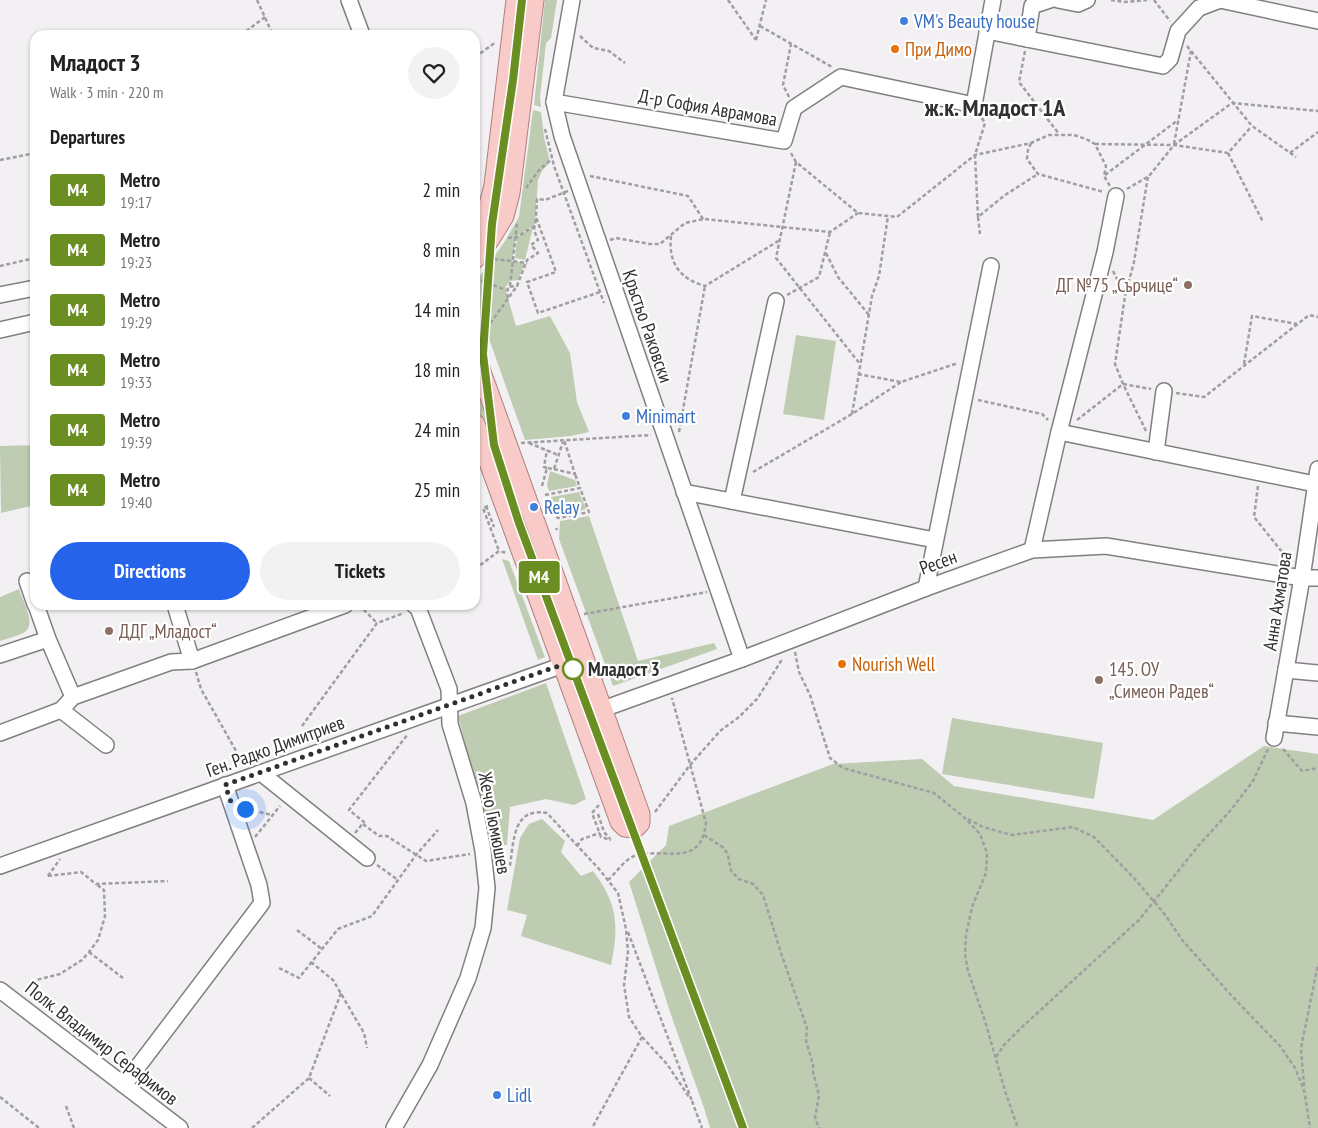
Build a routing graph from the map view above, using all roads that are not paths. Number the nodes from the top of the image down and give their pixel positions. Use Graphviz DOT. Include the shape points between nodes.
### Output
graph roads {
  1 [pos="349,0"];
  2 [pos="516,0"];
  3 [pos="534,0"];
  4 [pos="572,0"];
  5 [pos="993,0"];
  6 [pos="1050,0"];
  7 [pos="1058,0"];
  8 [pos="1087,0"];
  9 [pos="1318,21"];
  10 [pos="360,30"];
  11 [pos="987,31"];
  12 [pos="1027,38"];
  13 [pos="554,102"];
  14 [pos="1116,196"];
  15 [pos="484,245"];
  16 [pos="991,266"];
  17 [pos="30,289"];
  18 [pos="0,295"];
  19 [pos="776,301"];
  20 [pos="30,323"];
  21 [pos="0,330"];
  22 [pos="480,356"];
  23 [pos="1164,391"];
  24 [pos="1059,432"];
  25 [pos="480,438"];
  26 [pos="1156,452"];
  27 [pos="1316,477"];
  28 [pos="684,492"];
  29 [pos="732,502"];
  30 [pos="935,540"];
  31 [pos="1032,550"];
  32 [pos="1302,578"];
  33 [pos="1318,578"];
  34 [pos="26,581"];
  35 [pos="926,588"];
  36 [pos="30,591"];
  37 [pos="37,610"];
  38 [pos="177,610"];
  39 [pos="331,610"];
  40 [pos="419,610"];
  41 [pos="48,640"];
  42 [pos="0,655"];
  43 [pos="742,659"];
  44 [pos="192,661"];
  45 [pos="563,665"];
  46 [pos="1286,670"];
  47 [pos="1318,673"];
  48 [pos="73,697"];
  49 [pos="449,705"];
  50 [pos="603,709"];
  51 [pos="61,710"];
  52 [pos="1318,726"];
  53 [pos="0,733"];
  54 [pos="106,745"];
  55 [pos="261,773"];
  56 [pos="225,785"];
  57 [pos="367,858"];
  58 [pos="0,866"];
  59 [pos="0,990"];
  60 [pos="124,1085"];
  61 [pos="180,1128"];
  62 [pos="394,1128"];
  1 -- 10 [label="street"];
  2 -- 15 [label="main road"];
  3 -- 15 [label="main road" via="510,192 504,216"];
  4 -- 13 [label="street, Кръстьо Раковски"];
  5 -- 11 [label="street"];
  6 -- 12 [label="street" via="1032,6"];
  7 -- 8 [label="street" via="1078,4"];
  9 -- 12 [label="street" via="1220,0 1199,8 1178,31 1169,62 1163,66"];
  11 -- 12 [label="street"];
  11 -- 13 [label="street, Д-р София Аврамова" via="974,105 842,77 794,108 784,141"];
  13 -- 28 [label="street, Кръстьо Раковски" via="562,136 599,244 672,433"];
  14 -- 24 [label="street"];
  16 -- 30 [label="street"];
  17 -- 18 [label="street"];
  19 -- 29 [label="street"];
  20 -- 21 [label="street"];
  22 -- 50 [label="main road"];
  23 -- 26 [label="street"];
  24 -- 26 [label="street"];
  24 -- 31 [label="street"];
  25 -- 45 [label="main road"];
  26 -- 27 [label="street" via="1259,473"];
  27 -- 32 [label="street, Анна Ахматова"];
  28 -- 29 [label="street"];
  28 -- 43 [label="street, Кръстьо Раковски"];
  29 -- 30 [label="street"];
  30 -- 35 [label="street"];
  31 -- 32 [label="street, Ресен" via="1106,546"];
  31 -- 35 [label="street, Ресен"];
  32 -- 33 [label="street, Ресен"];
  32 -- 46 [label="street, Анна Ахматова"];
  34 -- 36 [label="street"];
  35 -- 43 [label="street, Ресен"];
  37 -- 41 [label="street"];
  38 -- 44 [label="street"];
  39 -- 44 [label="street"];
  40 -- 49 [label="street, Жечо Гюмюшев" via="450,689"];
  41 -- 42 [label="street"];
  41 -- 48 [label="street"];
  43 -- 50 [label="street, Ресен"];
  44 -- 48 [label="street" via="171,662"];
  45 -- 49 [label="street, Ген. Радко Димитриев"];
  45 -- 50 [label="main road" via="620,822 628,828 635,828 641,817"];
  46 -- 47 [label="street"];
  46 -- 52 [label="street, Анна Ахматова" via="1275,731"];
  48 -- 51 [label="street"];
  49 -- 55 [label="street, Ген. Радко Димитриев"];
  49 -- 62 [label="street, Жечо Гюмюшев" via="450,724 474,803 483,851 487,888 483,928 468,978 430,1065"];
  51 -- 53 [label="street"];
  51 -- 54 [label="street"];
  55 -- 56 [label="street, Ген. Радко Димитриев"];
  55 -- 57 [label="street"];
  56 -- 58 [label="street, Ген. Радко Димитриев"];
  56 -- 60 [label="street" via="259,885 262,903"];
  59 -- 60 [label="street, Полк. Владимир Серафимов"];
  60 -- 61 [label="street, Полк. Владимир Серафимов"];
}
